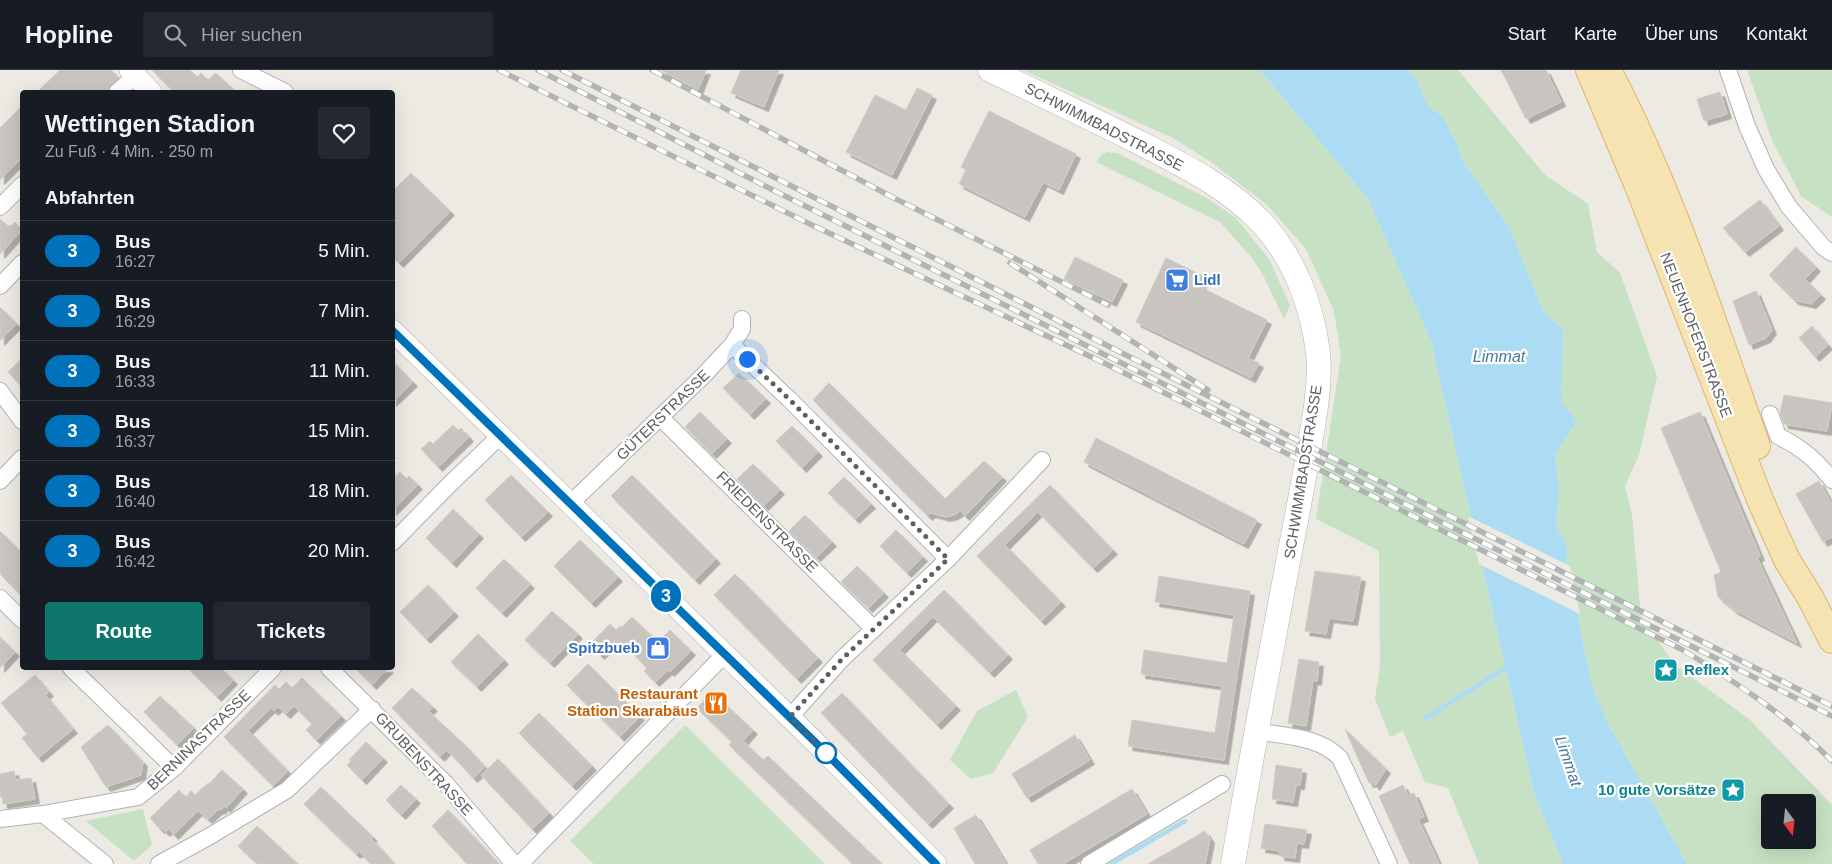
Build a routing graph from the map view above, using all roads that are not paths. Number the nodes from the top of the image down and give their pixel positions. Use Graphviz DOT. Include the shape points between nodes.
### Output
graph roads {
  1 [pos="241,70"];
  2 [pos="990,70"];
  3 [pos="1589,70"];
  4 [pos="1608,70"];
  5 [pos="1728,70"];
  6 [pos="132,73"];
  7 [pos="119,90"];
  8 [pos="149,90"];
  9 [pos="281,90"];
  10 [pos="20,186"];
  11 [pos="0,206"];
  12 [pos="1832,253"];
  13 [pos="20,265"];
  14 [pos="0,286"];
  15 [pos="742,319"];
  16 [pos="395,333"];
  17 [pos="732,345"];
  18 [pos="0,391"];
  19 [pos="1770,414"];
  20 [pos="660,417"];
  21 [pos="20,418"];
  22 [pos="501,435"];
  23 [pos="20,460"];
  24 [pos="1042,460"];
  25 [pos="1832,480"];
  26 [pos="0,481"];
  27 [pos="571,503"];
  28 [pos="395,541"];
  29 [pos="948,559"];
  30 [pos="0,598"];
  31 [pos="1810,598"];
  32 [pos="20,618"];
  33 [pos="873,628"];
  34 [pos="1832,640"];
  35 [pos="726,654"];
  36 [pos="74,670"];
  37 [pos="271,670"];
  38 [pos="332,670"];
  39 [pos="372,709"];
  40 [pos="790,717"];
  41 [pos="1255,731"];
  42 [pos="174,768"];
  43 [pos="1222,784"];
  44 [pos="43,814"];
  45 [pos="0,820"];
  46 [pos="105,864"];
  47 [pos="159,864"];
  48 [pos="514,864"];
  49 [pos="520,864"];
  50 [pos="936,864"];
  51 [pos="1089,864"];
  52 [pos="1233,864"];
  53 [pos="1389,864"];
  1 -- 9 [label="street"];
  2 -- 41 [label="main road, SCHWIMMBADSTRASSE" via="1131,139 1240,202 1282,249 1307,300 1318,353 1319,382 1302,491"];
  3 -- 31 [label="main road, NEUENHOFERSTRASSE" via="1638,186 1761,502 1787,560"];
  4 -- 31 [label="main road, NEUENHOFERSTRASSE" via="1655,168 1684,239 1798,556"];
  5 -- 12 [label="street" via="1766,169 1789,206 1823,247"];
  6 -- 7 [label="street"];
  6 -- 8 [label="street"];
  10 -- 11 [label="street"];
  13 -- 14 [label="street"];
  15 -- 17 [label="street, GÜTERSTRASSE" via="742,329"];
  16 -- 22 [label="street"];
  17 -- 20 [label="street, GÜTERSTRASSE"];
  17 -- 29 [label="street"];
  18 -- 21 [label="street"];
  19 -- 25 [label="street" via="1778,436 1797,446"];
  20 -- 27 [label="street, GÜTERSTRASSE"];
  20 -- 33 [label="street, FRIEDENSTRASSE"];
  22 -- 27 [label="street"];
  22 -- 28 [label="street"];
  23 -- 26 [label="street"];
  24 -- 29 [label="street"];
  27 -- 35 [label="street"];
  29 -- 33 [label="street"];
  30 -- 32 [label="street"];
  31 -- 34 [label="main road, NEUENHOFERSTRASSE"];
  33 -- 40 [label="street"];
  35 -- 40 [label="street"];
  35 -- 49 [label="street"];
  36 -- 42 [label="street"];
  37 -- 42 [label="street, BERNINASTRASSE"];
  38 -- 39 [label="street, GRUBENSTRASSE"];
  39 -- 47 [label="street" via="287,790"];
  39 -- 48 [label="street, GRUBENSTRASSE" via="446,784"];
  40 -- 50 [label="street"];
  41 -- 52 [label="main road, SCHWIMMBADSTRASSE"];
  41 -- 53 [label="street" via="1308,740 1333,750 1340,758"];
  42 -- 44 [label="street, BERNINASTRASSE" via="138,797"];
  43 -- 51 [label="street"];
  44 -- 45 [label="street, BERNINASTRASSE"];
  44 -- 46 [label="street"];
}
